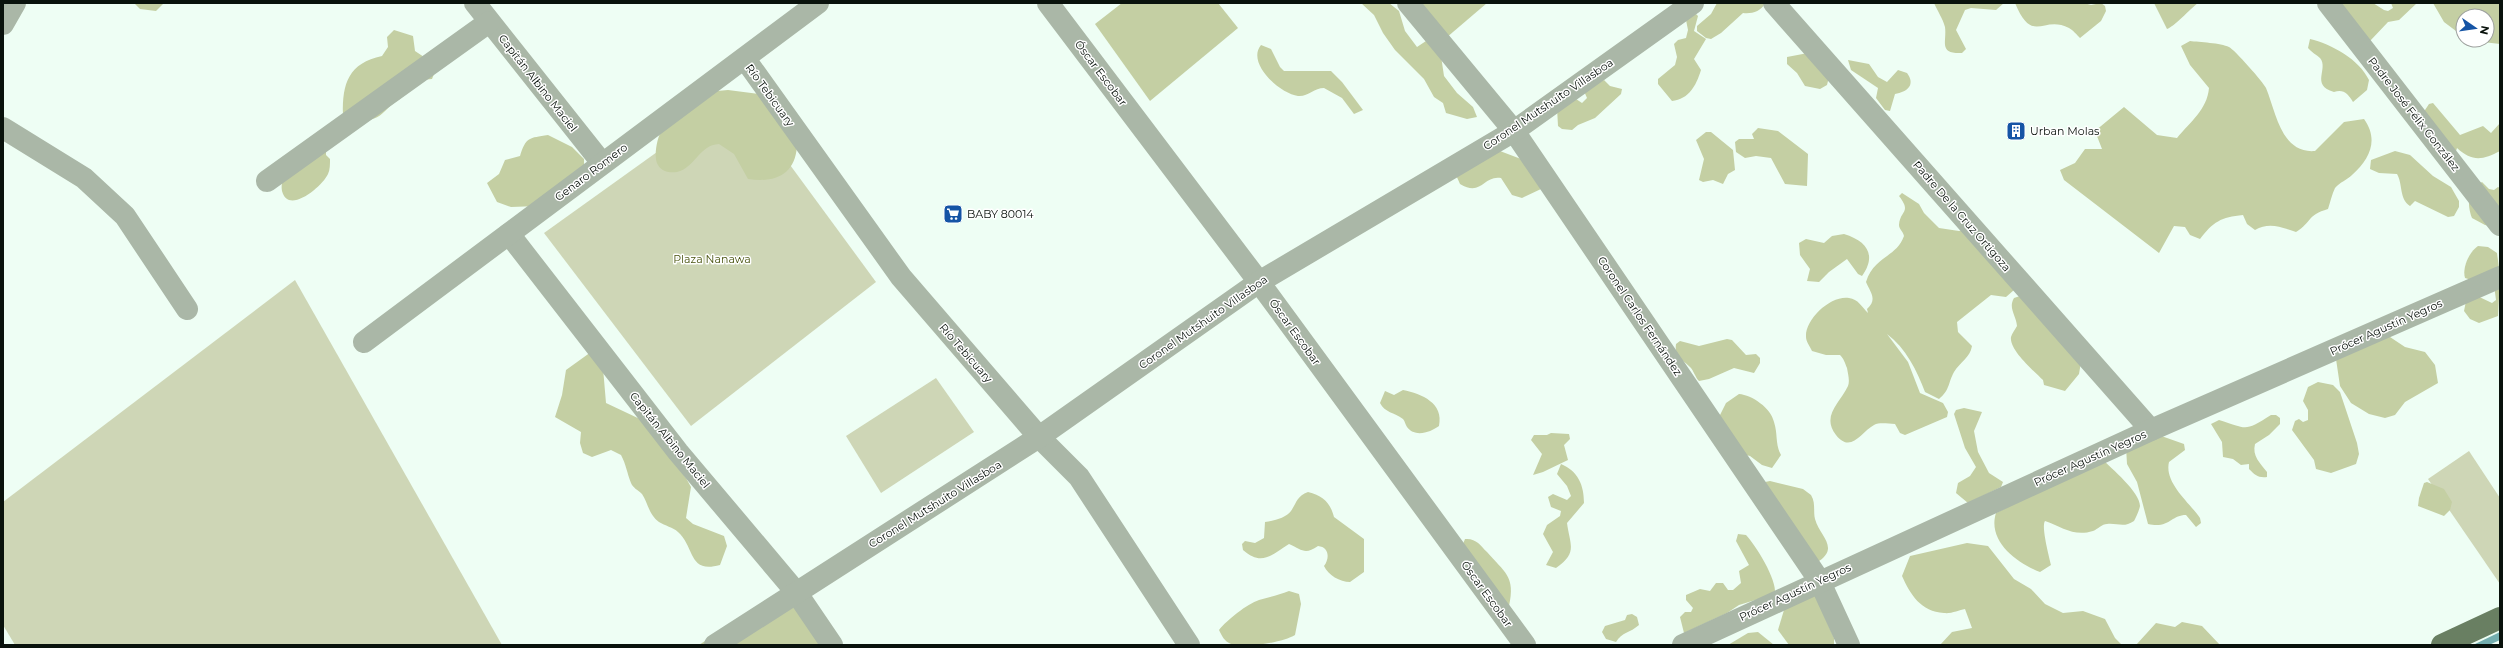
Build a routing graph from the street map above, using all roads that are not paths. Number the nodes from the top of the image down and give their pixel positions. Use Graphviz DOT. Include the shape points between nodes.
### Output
graph roads {
  1 [pos="15,3"];
  2 [pos="475,3"];
  3 [pos="818,3"];
  4 [pos="1048,3"];
  5 [pos="1408,3"];
  6 [pos="1694,3"];
  7 [pos="1774,3"];
  8 [pos="2328,3"];
  9 [pos="489,22"];
  10 [pos="3,24"];
  11 [pos="745,59"];
  12 [pos="3,128"];
  13 [pos="1514,131"];
  14 [pos="602,163"];
  15 [pos="267,180"];
  16 [pos="2500,225"];
  17 [pos="509,234"];
  18 [pos="2500,277"];
  19 [pos="1259,282"];
  20 [pos="187,309"];
  21 [pos="364,342"];
  22 [pos="2151,430"];
  23 [pos="1039,437"];
  24 [pos="1819,580"];
  25 [pos="796,592"];
  26 [pos="2500,618"];
  27 [pos="715,645"];
  28 [pos="832,645"];
  29 [pos="1189,645"];
  30 [pos="1525,645"];
  31 [pos="1682,645"];
  32 [pos="1849,645"];
  33 [pos="2442,645"];
  1 -- 10 [label="street"];
  2 -- 9 [label="street, Capitán Albino Maciel"];
  3 -- 11 [label="street, Genaro Romero"];
  4 -- 19 [label="street, Óscar Escobar"];
  5 -- 13 [label="street, Coronel Carlos Fernández"];
  6 -- 13 [label="street, Coronel Mutshuito Villasboa"];
  7 -- 22 [label="street, Padre De la Cruz Ortigoza"];
  8 -- 16 [label="street, Padre José Félix González"];
  9 -- 14 [label="street, Capitán Albino Maciel"];
  9 -- 15 [label="street"];
  11 -- 14 [label="street, Genaro Romero"];
  11 -- 23 [label="street, Río Tebicuary" via="901,277"];
  12 -- 20 [label="street" via="84,178 126,216"];
  13 -- 19 [label="street, Coronel Mutshuito Villasboa"];
  13 -- 24 [label="street, Coronel Carlos Fernández"];
  14 -- 17 [label="street, Genaro Romero"];
  17 -- 21 [label="street, Genaro Romero"];
  17 -- 25 [label="street, Capitán Albino Maciel" via="678,452"];
  18 -- 22 [label="street, Prócer Agustín Yegros"];
  19 -- 23 [label="street, Coronel Mutshuito Villasboa"];
  19 -- 30 [label="street, Óscar Escobar"];
  22 -- 24 [label="street, Prócer Agustín Yegros"];
  23 -- 25 [label="street, Coronel Mutshuito Villasboa"];
  23 -- 29 [label="street, Río Tebicuary" via="1088,489"];
  24 -- 31 [label="street, Prócer Agustín Yegros"];
  24 -- 32 [label="street, Coronel Carlos Fernández"];
  25 -- 27 [label="street, Coronel Mutshuito Villasboa"];
  25 -- 28 [label="street, Capitán Albino Maciel"];
  26 -- 33 [label="main road"];
}
